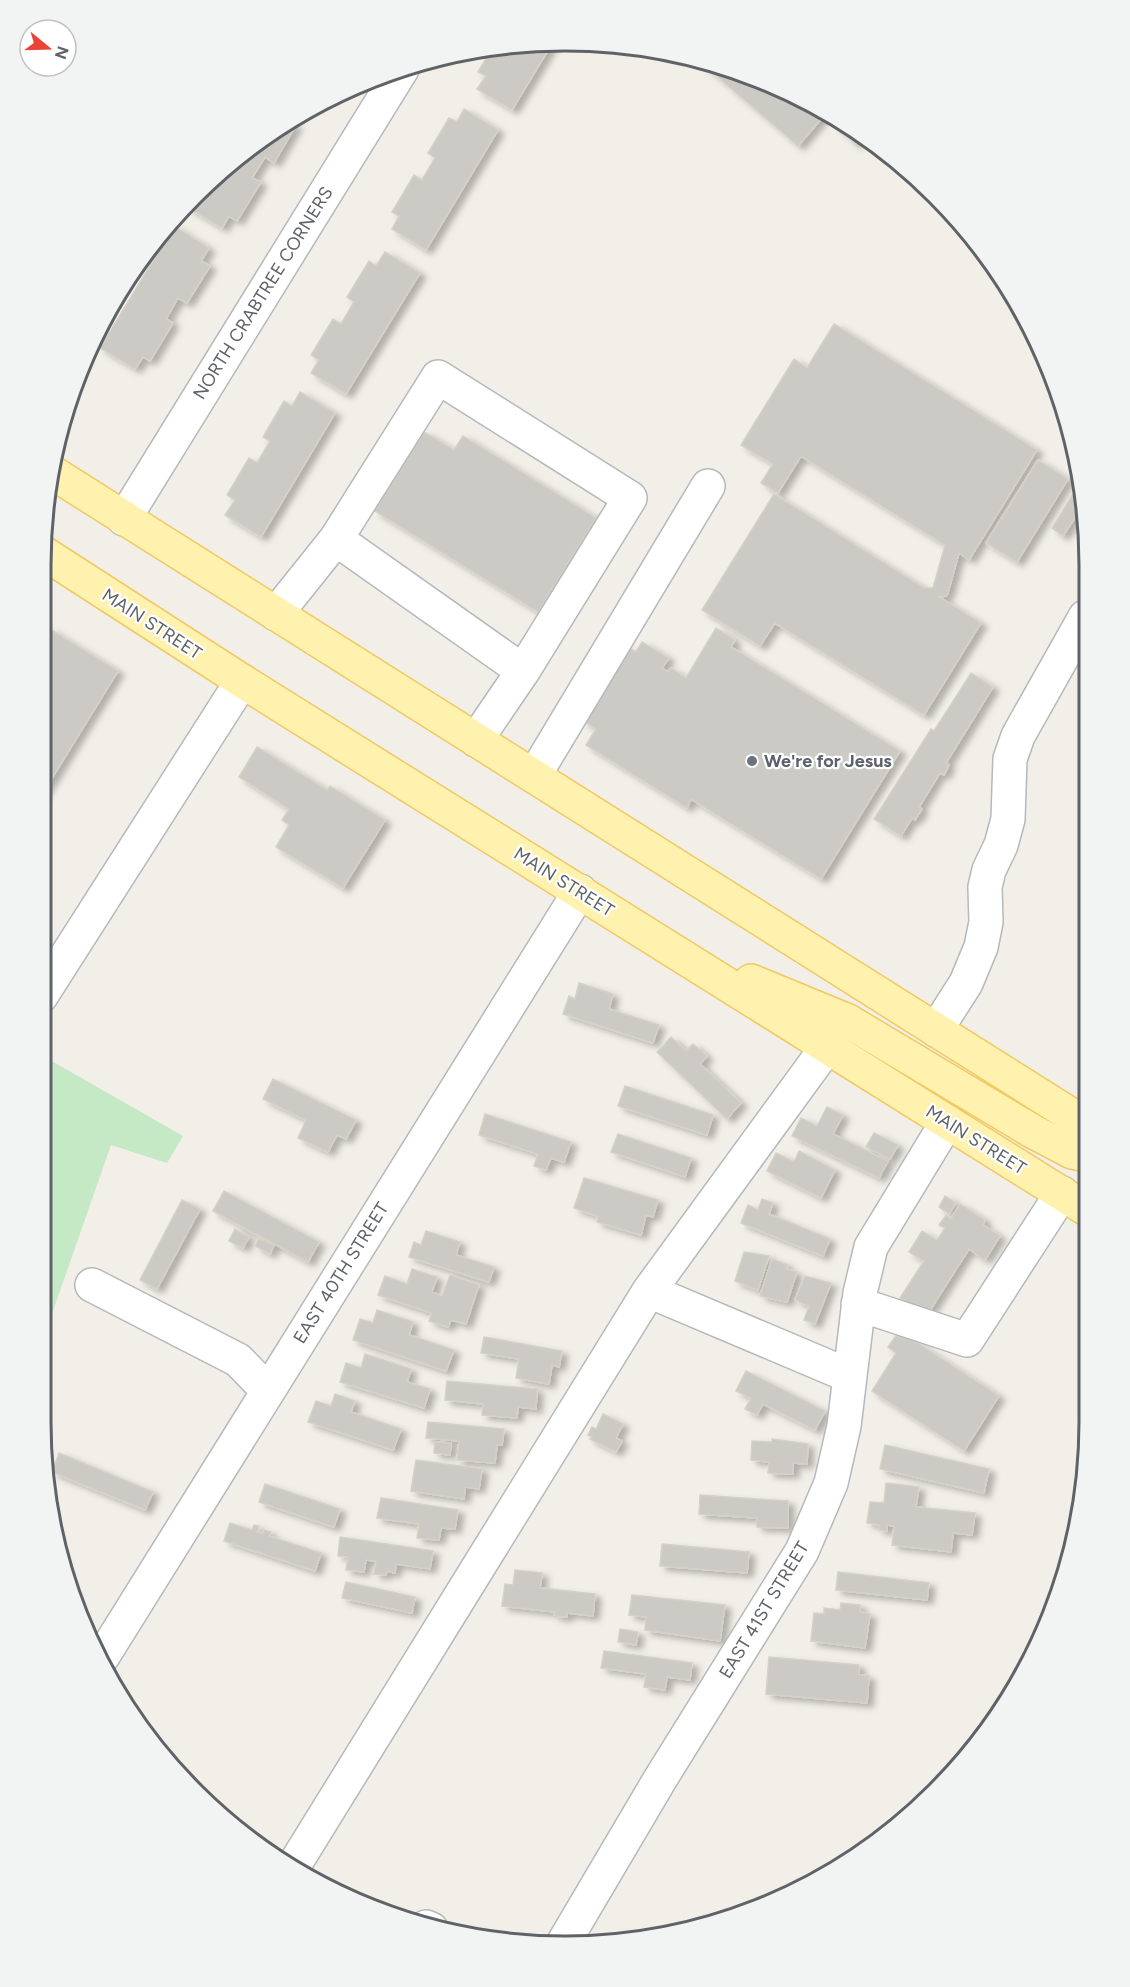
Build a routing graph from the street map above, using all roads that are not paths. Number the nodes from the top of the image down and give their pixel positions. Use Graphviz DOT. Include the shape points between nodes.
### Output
graph roads {
  1 [pos="395,80"];
  2 [pos="59,477"];
  3 [pos="708,486"];
  4 [pos="124,519"];
  5 [pos="336,539"];
  6 [pos="51,558"];
  7 [pos="276,614"];
  8 [pos="1079,627"];
  9 [pos="523,671"];
  10 [pos="242,681"];
  11 [pos="476,740"];
  12 [pos="534,776"];
  13 [pos="580,891"];
  14 [pos="666,945"];
  15 [pos="51,980"];
  16 [pos="936,1030"];
  17 [pos="827,1047"];
  18 [pos="1079,1120"];
  19 [pos="947,1122"];
  20 [pos="1079,1153"];
  21 [pos="1075,1202"];
  22 [pos="92,1285"];
  23 [pos="649,1291"];
  24 [pos="858,1304"];
  25 [pos="850,1376"];
  26 [pos="268,1391"];
  27 [pos="106,1652"];
  28 [pos="297,1860"];
  29 [pos="568,1936"];
  1 -- 4 [label="street, NORTH CRABTREE CORNERS"];
  2 -- 4 [label="main road"];
  3 -- 12 [label="street"];
  4 -- 7 [label="main road"];
  5 -- 7 [label="street"];
  5 -- 9 [label="street"];
  5 -- 9 [label="street" via="438,377 630,498"];
  6 -- 10 [label="main road, MAIN STREET"];
  7 -- 11 [label="main road"];
  8 -- 16 [label="street" via="1018,736 1010,759 1008,819 985,887 986,922 981,947 966,983"];
  9 -- 11 [label="street"];
  10 -- 13 [label="main road, MAIN STREET"];
  10 -- 15 [label="street"];
  11 -- 12 [label="main road"];
  12 -- 16 [label="main road"];
  13 -- 14 [label="main road, MAIN STREET"];
  13 -- 26 [label="street, EAST 40TH STREET"];
  14 -- 17 [label="main road, MAIN STREET"];
  14 -- 20 [label="main road" via="848,1021 1032,1131"];
  16 -- 18 [label="main road"];
  17 -- 19 [label="main road, MAIN STREET"];
  17 -- 23 [label="street"];
  19 -- 21 [label="main road, MAIN STREET"];
  19 -- 24 [label="street, EAST 41ST STREET" via="871,1247"];
  21 -- 24 [label="street" via="967,1340"];
  22 -- 26 [label="street" via="238,1360"];
  23 -- 25 [label="street"];
  23 -- 28 [label="street"];
  24 -- 25 [label="street, EAST 41ST STREET"];
  25 -- 29 [label="street, EAST 41ST STREET" via="831,1483 802,1551"];
  26 -- 27 [label="street, EAST 40TH STREET"];
}
